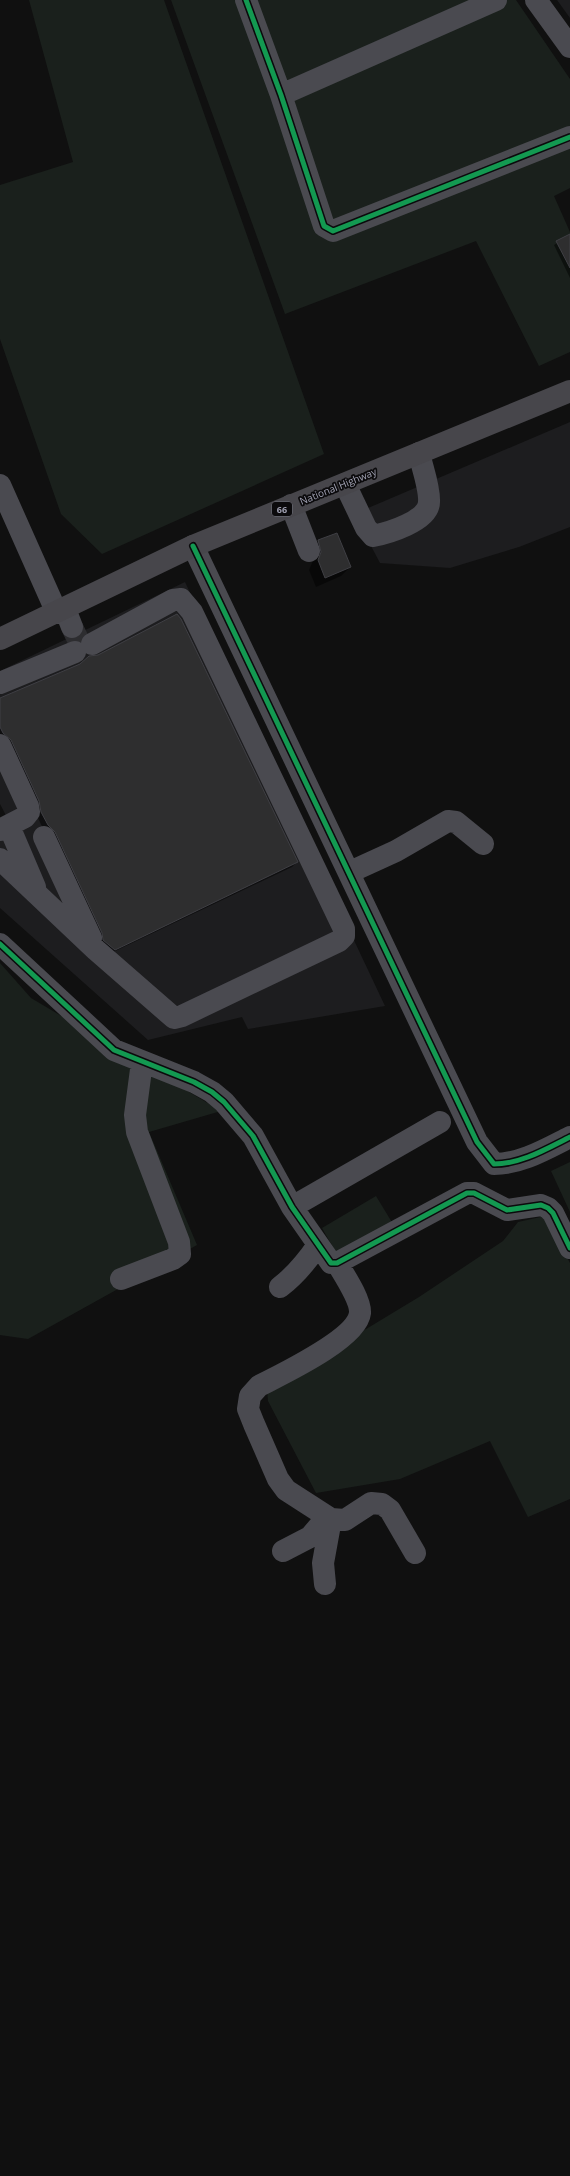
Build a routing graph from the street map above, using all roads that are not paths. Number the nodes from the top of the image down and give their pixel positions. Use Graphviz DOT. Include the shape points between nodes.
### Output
graph roads {
  1 [pos="246,0"];
  2 [pos="496,0"];
  3 [pos="543,3"];
  4 [pos="570,47"];
  5 [pos="281,96"];
  6 [pos="570,137"];
  7 [pos="570,391"];
  8 [pos="419,453"];
  9 [pos="345,484"];
  10 [pos="0,485"];
  11 [pos="291,505"];
  12 [pos="193,546"];
  13 [pos="309,551"];
  14 [pos="65,616"];
  15 [pos="0,639"];
  16 [pos="0,683"];
  17 [pos="0,745"];
  18 [pos="4,828"];
  19 [pos="44,837"];
  20 [pos="483,844"];
  21 [pos="0,859"];
  22 [pos="350,872"];
  23 [pos="38,893"];
  24 [pos="0,944"];
  25 [pos="96,950"];
  26 [pos="142,1062"];
  27 [pos="440,1122"];
  28 [pos="570,1137"];
  29 [pos="292,1206"];
  30 [pos="318,1245"];
  31 [pos="570,1248"];
  32 [pos="338,1263"];
  33 [pos="121,1279"];
  34 [pos="280,1287"];
  35 [pos="329,1518"];
  36 [pos="284,1551"];
  37 [pos="415,1553"];
  38 [pos="325,1584"];
  1 -- 5 [label="street"];
  2 -- 5 [label="street"];
  3 -- 4 [label="street"];
  5 -- 6 [label="street" via="324,226 333,231"];
  7 -- 8 [label="main road, National Highway / 66"];
  8 -- 9 [label="main road, National Highway / 66"];
  8 -- 9 [label="street" via="430,503 426,512 417,519 392,532 373,536 366,528"];
  9 -- 11 [label="main road, National Highway / 66"];
  10 -- 14 [label="street"];
  11 -- 12 [label="main road, National Highway / 66"];
  11 -- 13 [label="street"];
  12 -- 14 [label="main road, National Highway / 66"];
  12 -- 22 [label="street"];
  14 -- 15 [label="main road, National Highway / 66"];
  16 -- 25 [label="street" via="84,648 172,600 181,599 192,612 344,929 344,936 339,941 190,1013 174,1018"];
  17 -- 18 [label="street" via="29,812 25,818"];
  18 -- 23 [label="street"];
  19 -- 25 [label="street"];
  20 -- 22 [label="street" via="456,822 448,820 396,851"];
  21 -- 23 [label="street"];
  22 -- 28 [label="street" via="477,1142 494,1164 507,1164"];
  23 -- 25 [label="street"];
  24 -- 26 [label="street" via="114,1050"];
  26 -- 29 [label="street" via="194,1082 224,1102 253,1136"];
  26 -- 33 [label="street" via="135,1115 137,1132 179,1242 180,1254"];
  27 -- 29 [label="street"];
  29 -- 30 [label="street"];
  30 -- 32 [label="street" via="331,1263"];
  30 -- 34 [label="street" via="305,1264"];
  31 -- 32 [label="street" via="548,1208 541,1205 507,1210 474,1193 466,1193"];
  32 -- 35 [label="street" via="359,1304 360,1314 355,1324 334,1344 260,1386 250,1396 248,1409 278,1479 286,1490"];
  35 -- 36 [label="street" via="310,1537"];
  35 -- 37 [label="street" via="345,1520 371,1503 382,1504 390,1510"];
  35 -- 38 [label="street" via="323,1563"];
}
